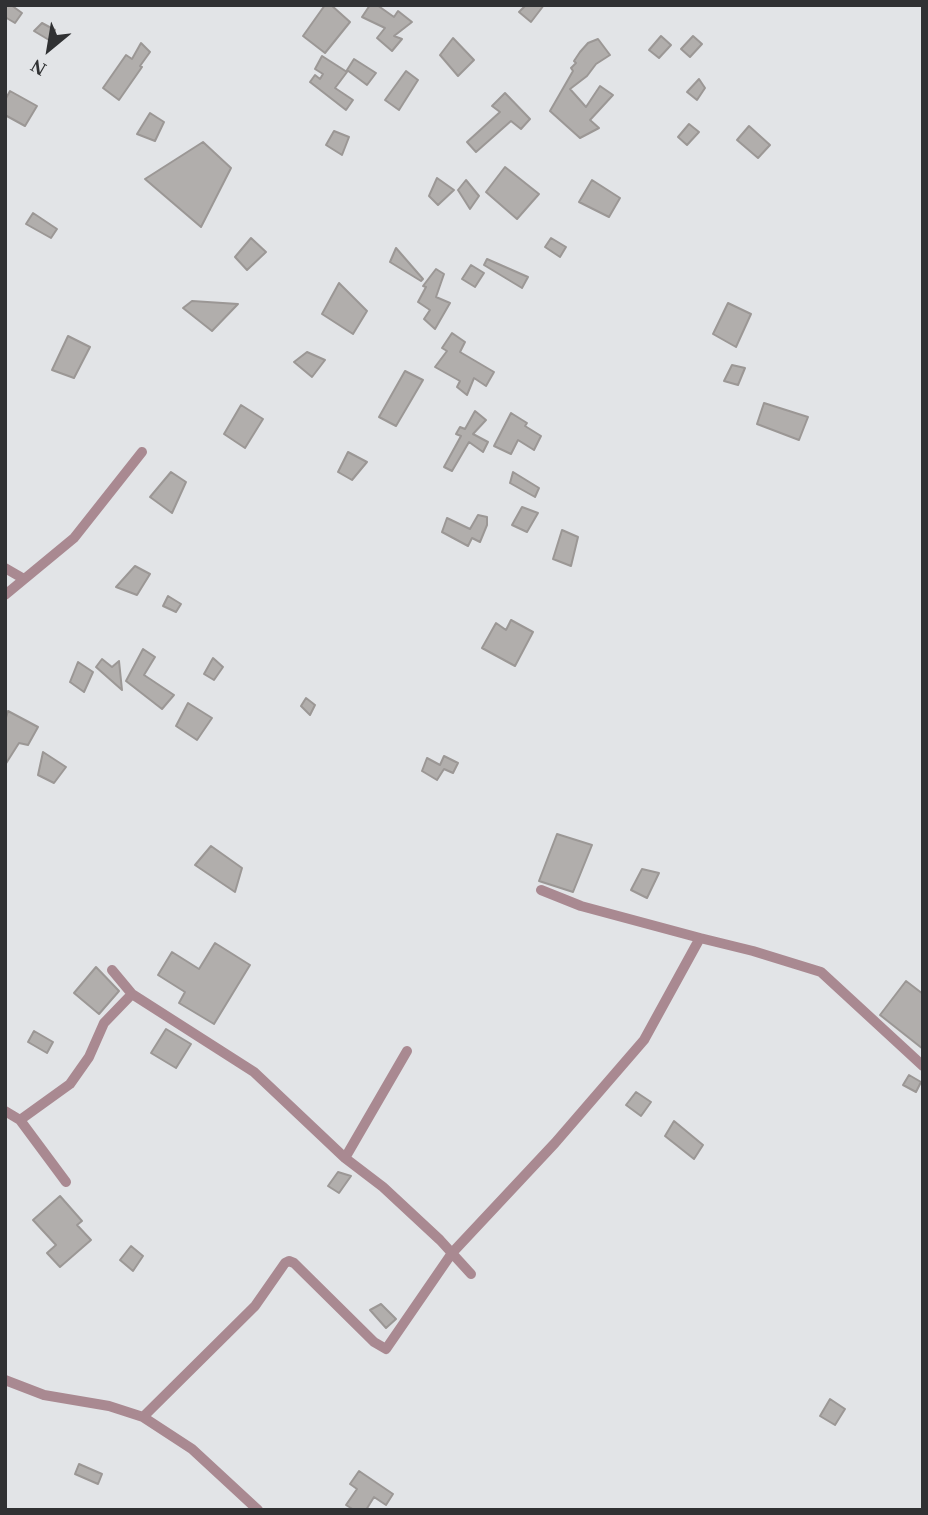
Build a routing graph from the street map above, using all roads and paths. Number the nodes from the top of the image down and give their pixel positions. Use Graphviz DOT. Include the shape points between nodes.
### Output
graph roads {
  1 [pos="142,452"];
  2 [pos="5,568"];
  3 [pos="24,579"];
  4 [pos="5,595"];
  5 [pos="541,890"];
  6 [pos="700,938"];
  7 [pos="112,970"];
  8 [pos="132,994"];
  9 [pos="407,1051"];
  10 [pos="923,1066"];
  11 [pos="5,1111"];
  12 [pos="20,1120"];
  13 [pos="345,1158"];
  14 [pos="66,1182"];
  15 [pos="452,1253"];
  16 [pos="471,1274"];
  17 [pos="5,1380"];
  18 [pos="143,1417"];
  19 [pos="258,1510"];
  1 -- 3 [label="street" via="74,538"];
  2 -- 3 [label="street"];
  3 -- 4 [label="street"];
  5 -- 6 [label="street" via="581,906"];
  6 -- 10 [label="street" via="821,972"];
  6 -- 15 [label="street" via="644,1040"];
  7 -- 8 [label="street"];
  8 -- 12 [label="street" via="104,1023 70,1084"];
  8 -- 13 [label="street" via="254,1072"];
  9 -- 13 [label="street"];
  11 -- 12 [label="street"];
  12 -- 14 [label="street"];
  13 -- 15 [label="street" via="383,1187"];
  15 -- 16 [label="street"];
  15 -- 18 [label="street" via="386,1349 294,1264 285,1263 255,1307"];
  17 -- 18 [label="street" via="44,1395"];
  18 -- 19 [label="street" via="192,1449"];
}
